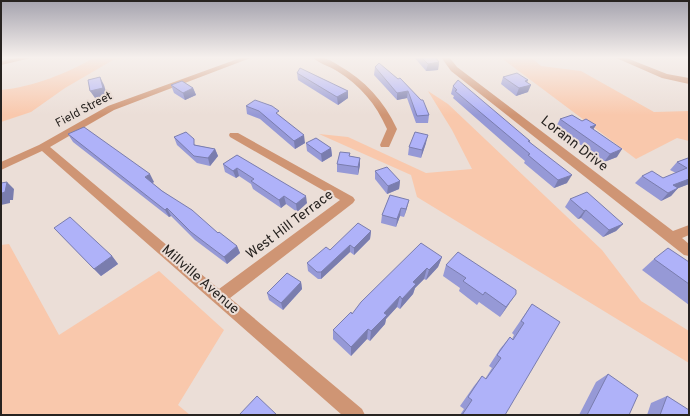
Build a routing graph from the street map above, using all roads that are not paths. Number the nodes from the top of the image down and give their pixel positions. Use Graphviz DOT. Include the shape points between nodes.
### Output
graph roads {
  1 [pos="195,76"];
  2 [pos="353,76"];
  3 [pos="464,76"];
  4 [pos="666,76"];
  5 [pos="689,81"];
  6 [pos="234,135"];
  7 [pos="384,145"];
  8 [pos="43,147"];
  9 [pos="1,166"];
  10 [pos="689,230"];
  11 [pos="672,237"];
  12 [pos="689,251"];
  13 [pos="220,298"];
  14 [pos="356,415"];
  1 -- 8 [label="street, Field Street" via="111,108"];
  2 -- 7 [label="street" via="368,90 386,113 392,129"];
  3 -- 11 [label="street, Lorann Drive"];
  4 -- 5 [label="street"];
  6 -- 13 [label="street, West Hill Terrace" via="349,200"];
  8 -- 9 [label="street, Field Street"];
  8 -- 13 [label="street, Millville Avenue"];
  10 -- 11 [label="street"];
  11 -- 12 [label="street, Lorann Drive"];
  13 -- 14 [label="street, Millville Avenue"];
}
